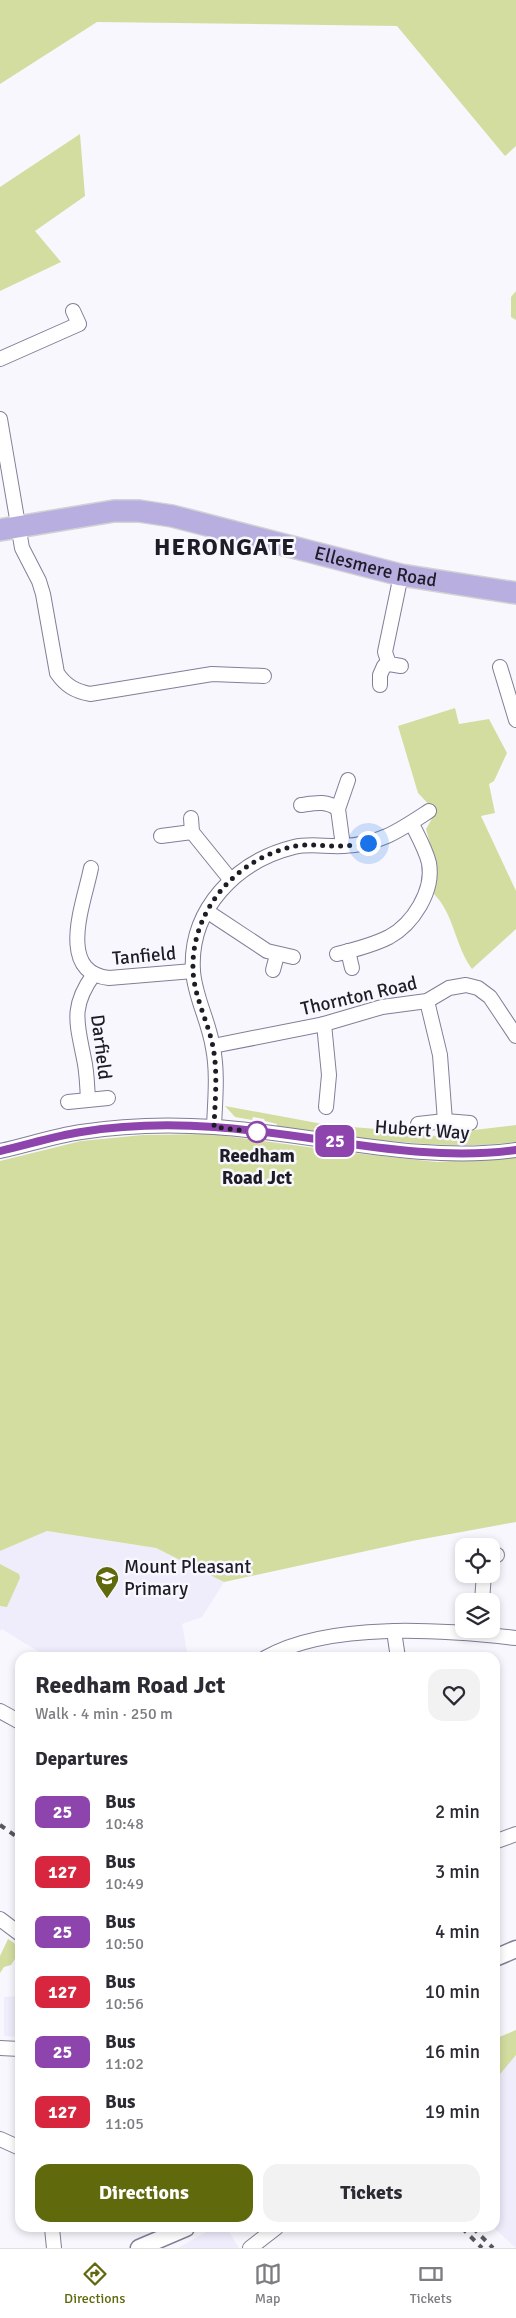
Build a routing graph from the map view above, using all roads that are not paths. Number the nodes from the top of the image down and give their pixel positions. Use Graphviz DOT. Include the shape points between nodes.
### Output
graph roads {
  1 [pos="73,310"];
  2 [pos="0,359"];
  3 [pos="0,419"];
  4 [pos="9,528"];
  5 [pos="400,575"];
  6 [pos="516,592"];
  7 [pos="500,667"];
  8 [pos="264,676"];
  9 [pos="380,685"];
  10 [pos="512,721"];
  11 [pos="348,780"];
  12 [pos="301,806"];
  13 [pos="338,808"];
  14 [pos="429,811"];
  15 [pos="412,824"];
  16 [pos="161,836"];
  17 [pos="343,846"];
  18 [pos="91,868"];
  19 [pos="230,878"];
  20 [pos="208,912"];
  21 [pos="277,955"];
  22 [pos="293,957"];
  23 [pos="352,968"];
  24 [pos="193,970"];
  25 [pos="273,970"];
  26 [pos="94,974"];
  27 [pos="427,1001"];
  28 [pos="324,1024"];
  29 [pos="516,1036"];
  30 [pos="213,1046"];
  31 [pos="88,1098"];
  32 [pos="108,1098"];
  33 [pos="68,1102"];
  34 [pos="326,1107"];
  35 [pos="445,1121"];
  36 [pos="470,1123"];
  37 [pos="418,1124"];
  38 [pos="214,1127"];
  39 [pos="516,1150"];
  40 [pos="0,1151"];
  41 [pos="394,1631"];
  42 [pos="455,1631"];
  43 [pos="500,1635"];
  44 [pos="516,1638"];
  45 [pos="281,1652"];
  46 [pos="397,1652"];
  47 [pos="0,1711"];
  48 [pos="15,1719"];
  49 [pos="515,1838"];
  50 [pos="500,1840"];
  51 [pos="0,1919"];
  52 [pos="15,1930"];
  53 [pos="516,1949"];
  54 [pos="500,1956"];
  55 [pos="0,2048"];
  56 [pos="15,2049"];
  57 [pos="0,2139"];
  58 [pos="15,2146"];
  59 [pos="52,2232"];
  60 [pos="177,2232"];
  61 [pos="272,2232"];
  62 [pos="258,2246"];
  63 [pos="54,2248"];
  64 [pos="139,2248"];
  1 -- 2 [label="street" via="81,331"];
  3 -- 4 [label="street"];
  4 -- 5 [label="main road, Ellesmere Road" via="114,511 139,511 172,516"];
  4 -- 8 [label="street" via="39,580 57,673 63,683 90,694 212,674"];
  5 -- 6 [label="main road, Ellesmere Road"];
  5 -- 9 [label="street" via="385,652 395,665 384,666"];
  7 -- 10 [label="street"];
  11 -- 13 [label="street"];
  12 -- 13 [label="street" via="320,802"];
  13 -- 17 [label="street"];
  14 -- 15 [label="street"];
  15 -- 17 [label="street" via="388,837"];
  15 -- 23 [label="street" via="429,864 423,899 414,914 391,936 342,953"];
  16 -- 19 [label="street" via="191,825"];
  17 -- 19 [label="street" via="314,844 282,850 259,859"];
  18 -- 26 [label="street, Tanfield" via="76,948 83,963"];
  19 -- 20 [label="street"];
  20 -- 21 [label="street"];
  20 -- 24 [label="street" via="196,939"];
  21 -- 22 [label="street"];
  21 -- 25 [label="street"];
  24 -- 26 [label="street, Tanfield" via="109,978"];
  24 -- 30 [label="street" via="196,994"];
  26 -- 31 [label="street, Darfield" via="82,992 76,1013"];
  27 -- 28 [label="street, Thornton Road" via="382,1007"];
  27 -- 29 [label="street, Thornton Road" via="457,986 478,988 495,1004"];
  27 -- 35 [label="street" via="440,1055"];
  28 -- 30 [label="street, Thornton Road"];
  28 -- 34 [label="street" via="330,1075"];
  30 -- 38 [label="street"];
  31 -- 32 [label="street, Darfield"];
  31 -- 33 [label="street, Darfield"];
  35 -- 36 [label="street"];
  35 -- 37 [label="street"];
  38 -- 39 [label="street, Hubert Way" via="418,1151"];
  38 -- 40 [label="street, Hubert Way" via="142,1126 81,1132"];
  41 -- 42 [label="street"];
  41 -- 45 [label="street" via="337,1636 302,1643"];
  41 -- 46 [label="street"];
  43 -- 44 [label="street"];
  47 -- 48 [label="street"];
  49 -- 50 [label="street"];
  51 -- 52 [label="street"];
  53 -- 54 [label="street"];
  55 -- 56 [label="street"];
  57 -- 58 [label="street"];
  59 -- 63 [label="street"];
  60 -- 64 [label="street"];
  61 -- 62 [label="street"];
}
